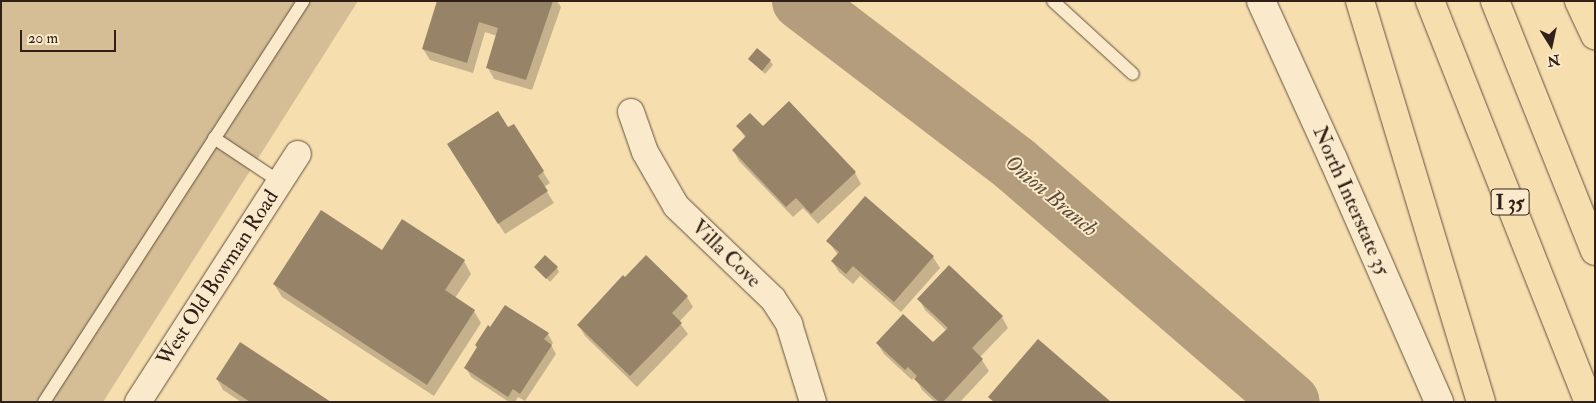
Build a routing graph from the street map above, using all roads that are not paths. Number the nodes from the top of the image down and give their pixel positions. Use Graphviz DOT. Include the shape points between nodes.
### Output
graph roads {
  1 [pos="303,1"];
  2 [pos="1053,1"];
  3 [pos="1261,1"];
  4 [pos="1360,1"];
  5 [pos="1430,1"];
  6 [pos="1495,1"];
  7 [pos="1579,1"];
  8 [pos="1595,35"];
  9 [pos="1132,74"];
  10 [pos="632,112"];
  11 [pos="214,138"];
  12 [pos="298,154"];
  13 [pos="280,182"];
  14 [pos="1595,251"];
  15 [pos="810,401"];
  16 [pos="44,402"];
  17 [pos="138,402"];
  18 [pos="1439,402"];
  19 [pos="1481,402"];
  20 [pos="1590,402"];
  1 -- 11 [label="lane"];
  2 -- 9 [label="lane"];
  3 -- 18 [label="main road, North Interstate 35"];
  4 -- 19 [label="highway"];
  5 -- 20 [label="highway, I 35"];
  6 -- 14 [label="highway"];
  7 -- 8 [label="highway"];
  10 -- 15 [label="street, Villa Cove" via="645,152 676,206 773,299 790,324"];
  11 -- 13 [label="lane"];
  11 -- 16 [label="lane"];
  12 -- 13 [label="street, West Old Bowman Road"];
  13 -- 17 [label="street, West Old Bowman Road"];
}
